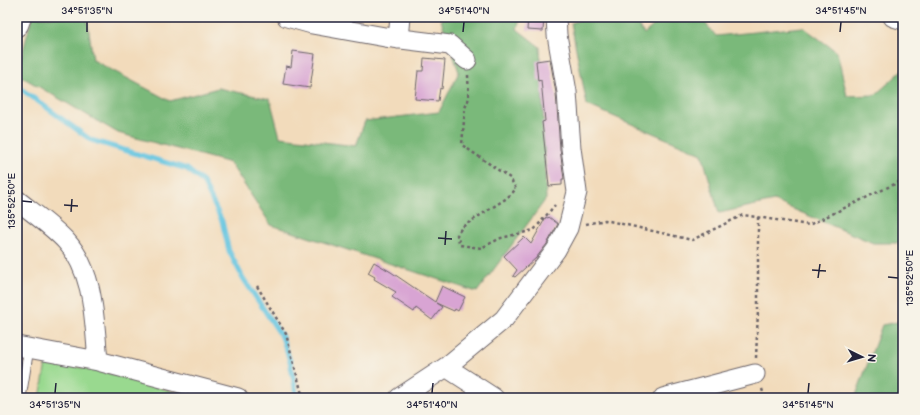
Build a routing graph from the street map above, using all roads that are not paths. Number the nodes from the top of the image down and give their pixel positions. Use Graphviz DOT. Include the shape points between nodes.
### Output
graph roads {
  1 [pos="20,17"];
  2 [pos="287,17"];
  3 [pos="400,17"];
  4 [pos="556,17"];
  5 [pos="893,17"];
  6 [pos="903,20"];
  7 [pos="17,25"];
  8 [pos="398,39"];
  9 [pos="467,60"];
  10 [pos="17,200"];
  11 [pos="23,347"];
  12 [pos="98,361"];
  13 [pos="446,367"];
  14 [pos="755,374"];
  15 [pos="226,397"];
  16 [pos="21,398"];
  17 [pos="399,398"];
  18 [pos="494,398"];
  19 [pos="663,398"];
  1 -- 7 [label="highway"];
  2 -- 8 [label="street" via="312,24"];
  3 -- 8 [label="street"];
  4 -- 13 [label="street" via="578,192 568,228 556,250 504,319"];
  5 -- 6 [label="street"];
  8 -- 9 [label="street" via="450,45"];
  10 -- 12 [label="street" via="66,241 81,264 88,279"];
  11 -- 12 [label="street"];
  11 -- 16 [label="lane"];
  12 -- 15 [label="street"];
  13 -- 17 [label="street"];
  13 -- 18 [label="street"];
  14 -- 19 [label="street"];
}
